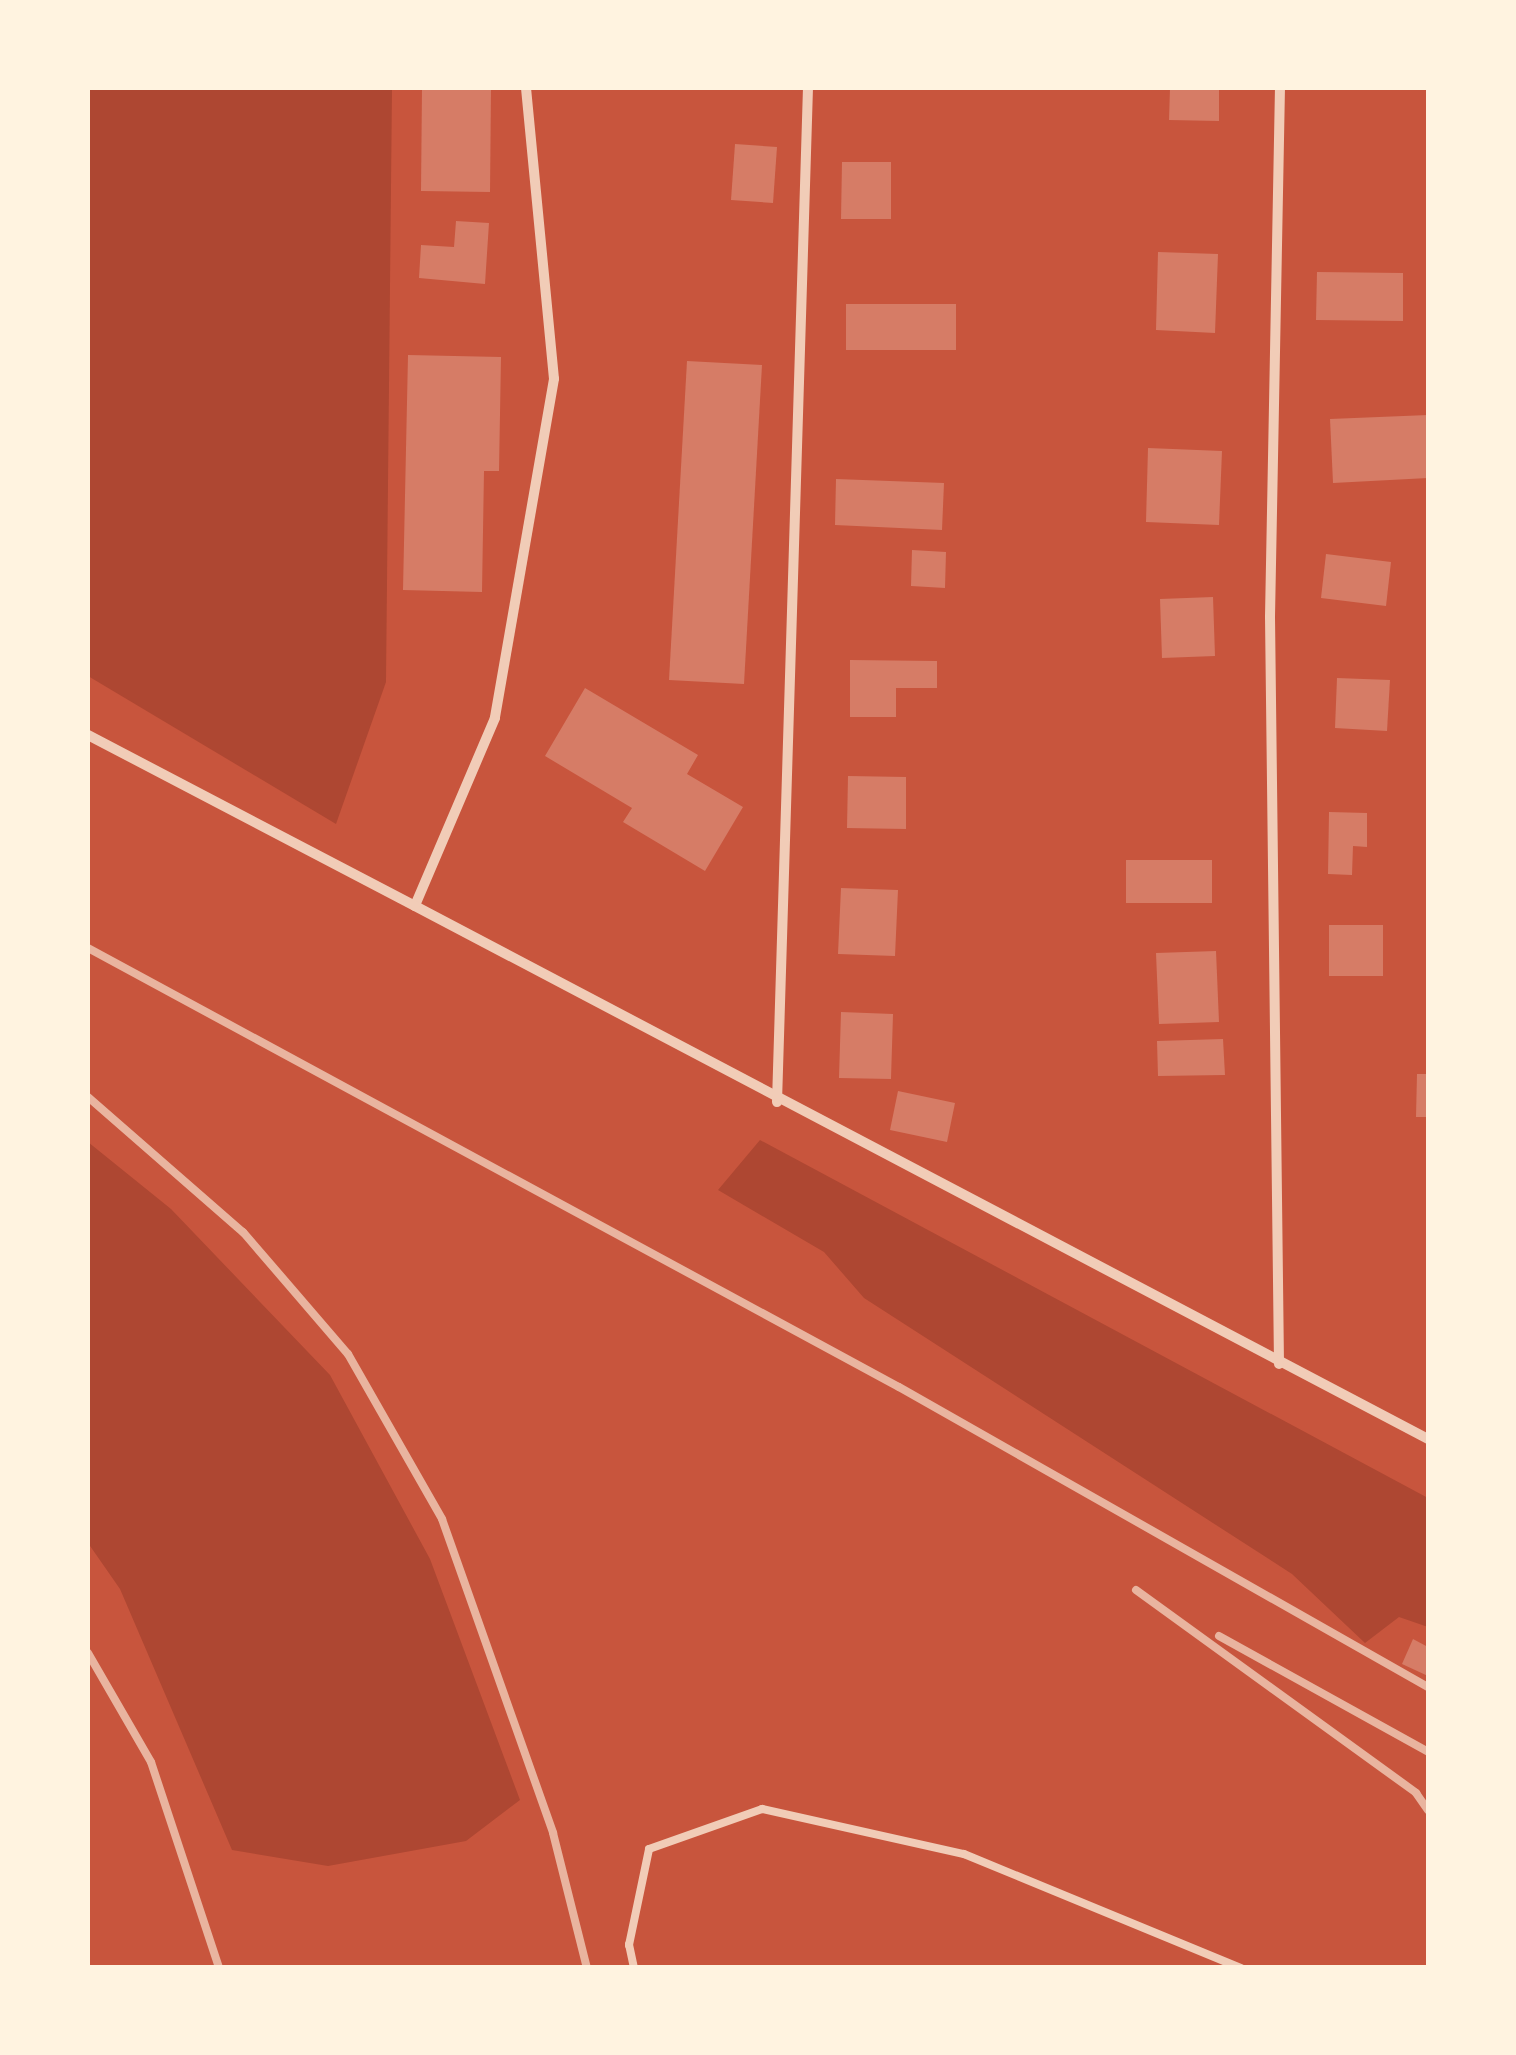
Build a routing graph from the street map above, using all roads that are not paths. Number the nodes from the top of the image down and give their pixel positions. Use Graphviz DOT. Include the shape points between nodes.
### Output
graph roads {
  1 [pos="526,88"];
  2 [pos="808,88"];
  3 [pos="1280,88"];
  4 [pos="88,735"];
  5 [pos="415,906"];
  6 [pos="778,1102"];
  7 [pos="1279,1364"];
  8 [pos="1428,1438"];
  9 [pos="634,1968"];
  10 [pos="1241,1968"];
  1 -- 5 [label="street" via="554,379 495,718"];
  2 -- 6 [label="street"];
  3 -- 7 [label="street" via="1270,617"];
  4 -- 5 [label="street"];
  5 -- 6 [label="street"];
  6 -- 7 [label="street"];
  7 -- 8 [label="street"];
  9 -- 10 [label="lane" via="629,1944 649,1850 762,1809 964,1854"];
}
